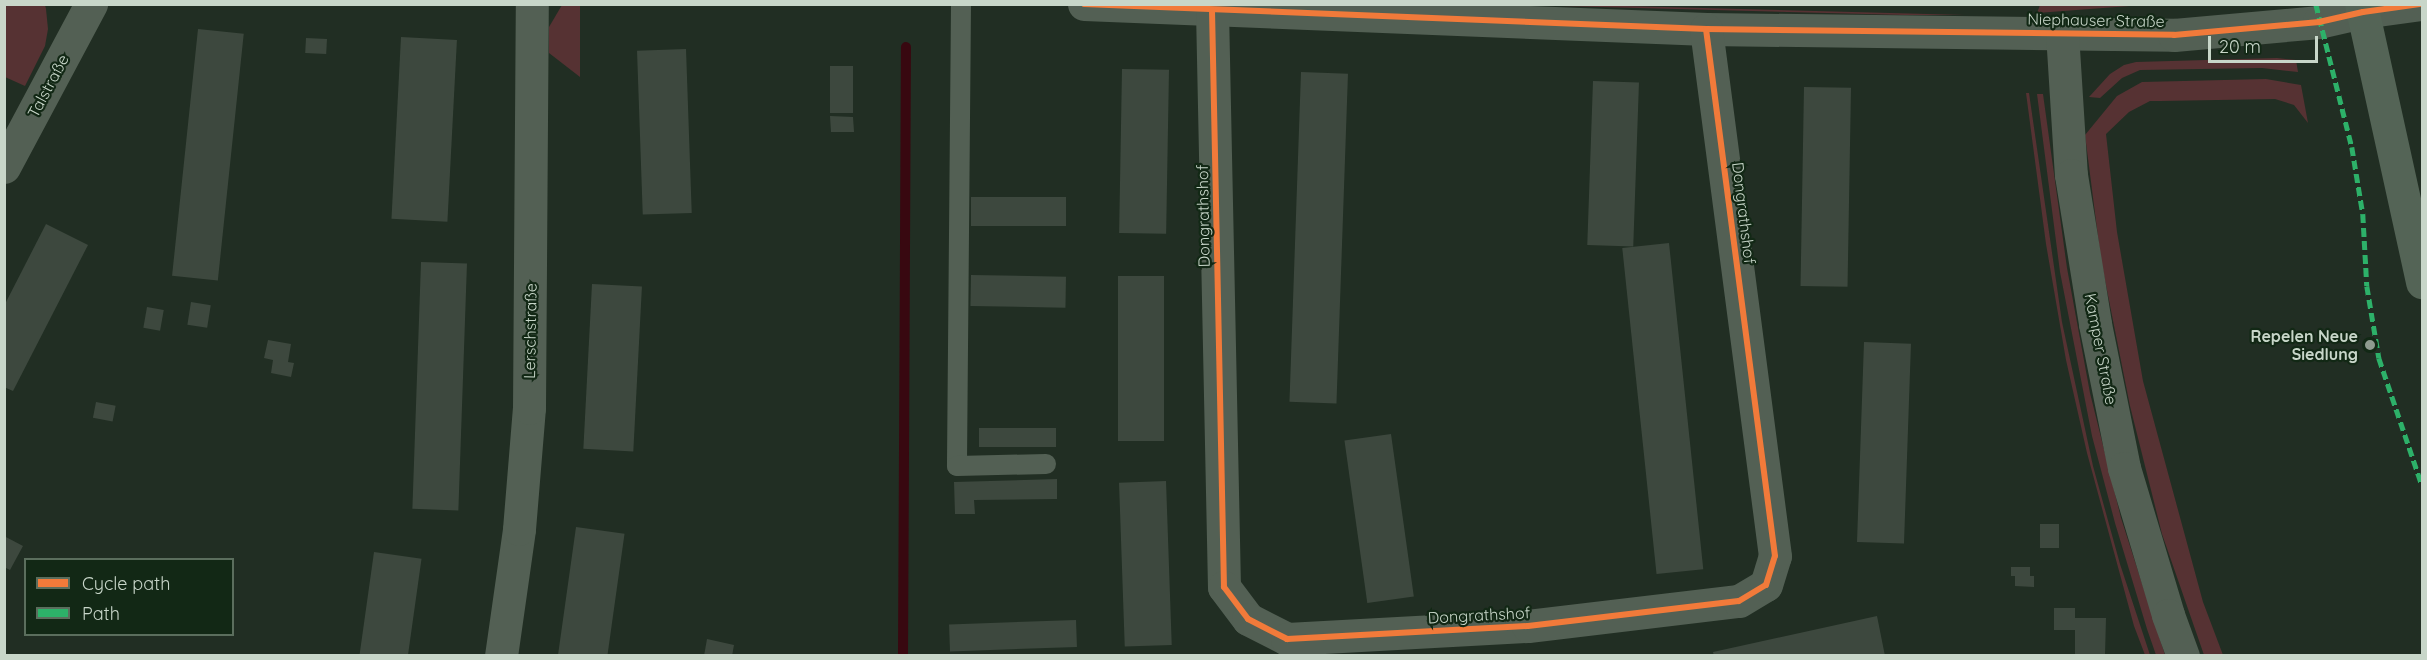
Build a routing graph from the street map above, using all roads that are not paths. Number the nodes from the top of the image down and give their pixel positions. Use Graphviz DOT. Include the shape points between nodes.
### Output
graph roads {
  1 [pos="91,4"];
  2 [pos="532,4"];
  3 [pos="961,4"];
  4 [pos="1084,4"];
  5 [pos="2421,4"];
  6 [pos="2362,8"];
  7 [pos="1212,10"];
  8 [pos="1706,29"];
  9 [pos="2062,33"];
  10 [pos="4,167"];
  11 [pos="2422,282"];
  12 [pos="1046,464"];
  13 [pos="501,656"];
  14 [pos="2183,656"];
  1 -- 10 [label="street, Talstraße"];
  2 -- 13 [label="street, Lerschstraße" via="529,408 519,529"];
  3 -- 12 [label="lane" via="957,466"];
  4 -- 7 [label="street, Niephauser Straße"];
  5 -- 6 [label="street, Niephauser Straße"];
  6 -- 9 [label="street, Niephauser Straße" via="2319,22 2174,34"];
  6 -- 11 [label="main road"];
  7 -- 8 [label="street, Niephauser Straße"];
  7 -- 8 [label="street, Dongrathshof" via="1224,587 1248,619 1287,639 1528,626 1739,601 1766,585 1775,556"];
  8 -- 9 [label="street, Niephauser Straße"];
  9 -- 14 [label="street, Kamper Straße" via="2071,175 2095,324 2124,468"];
}
